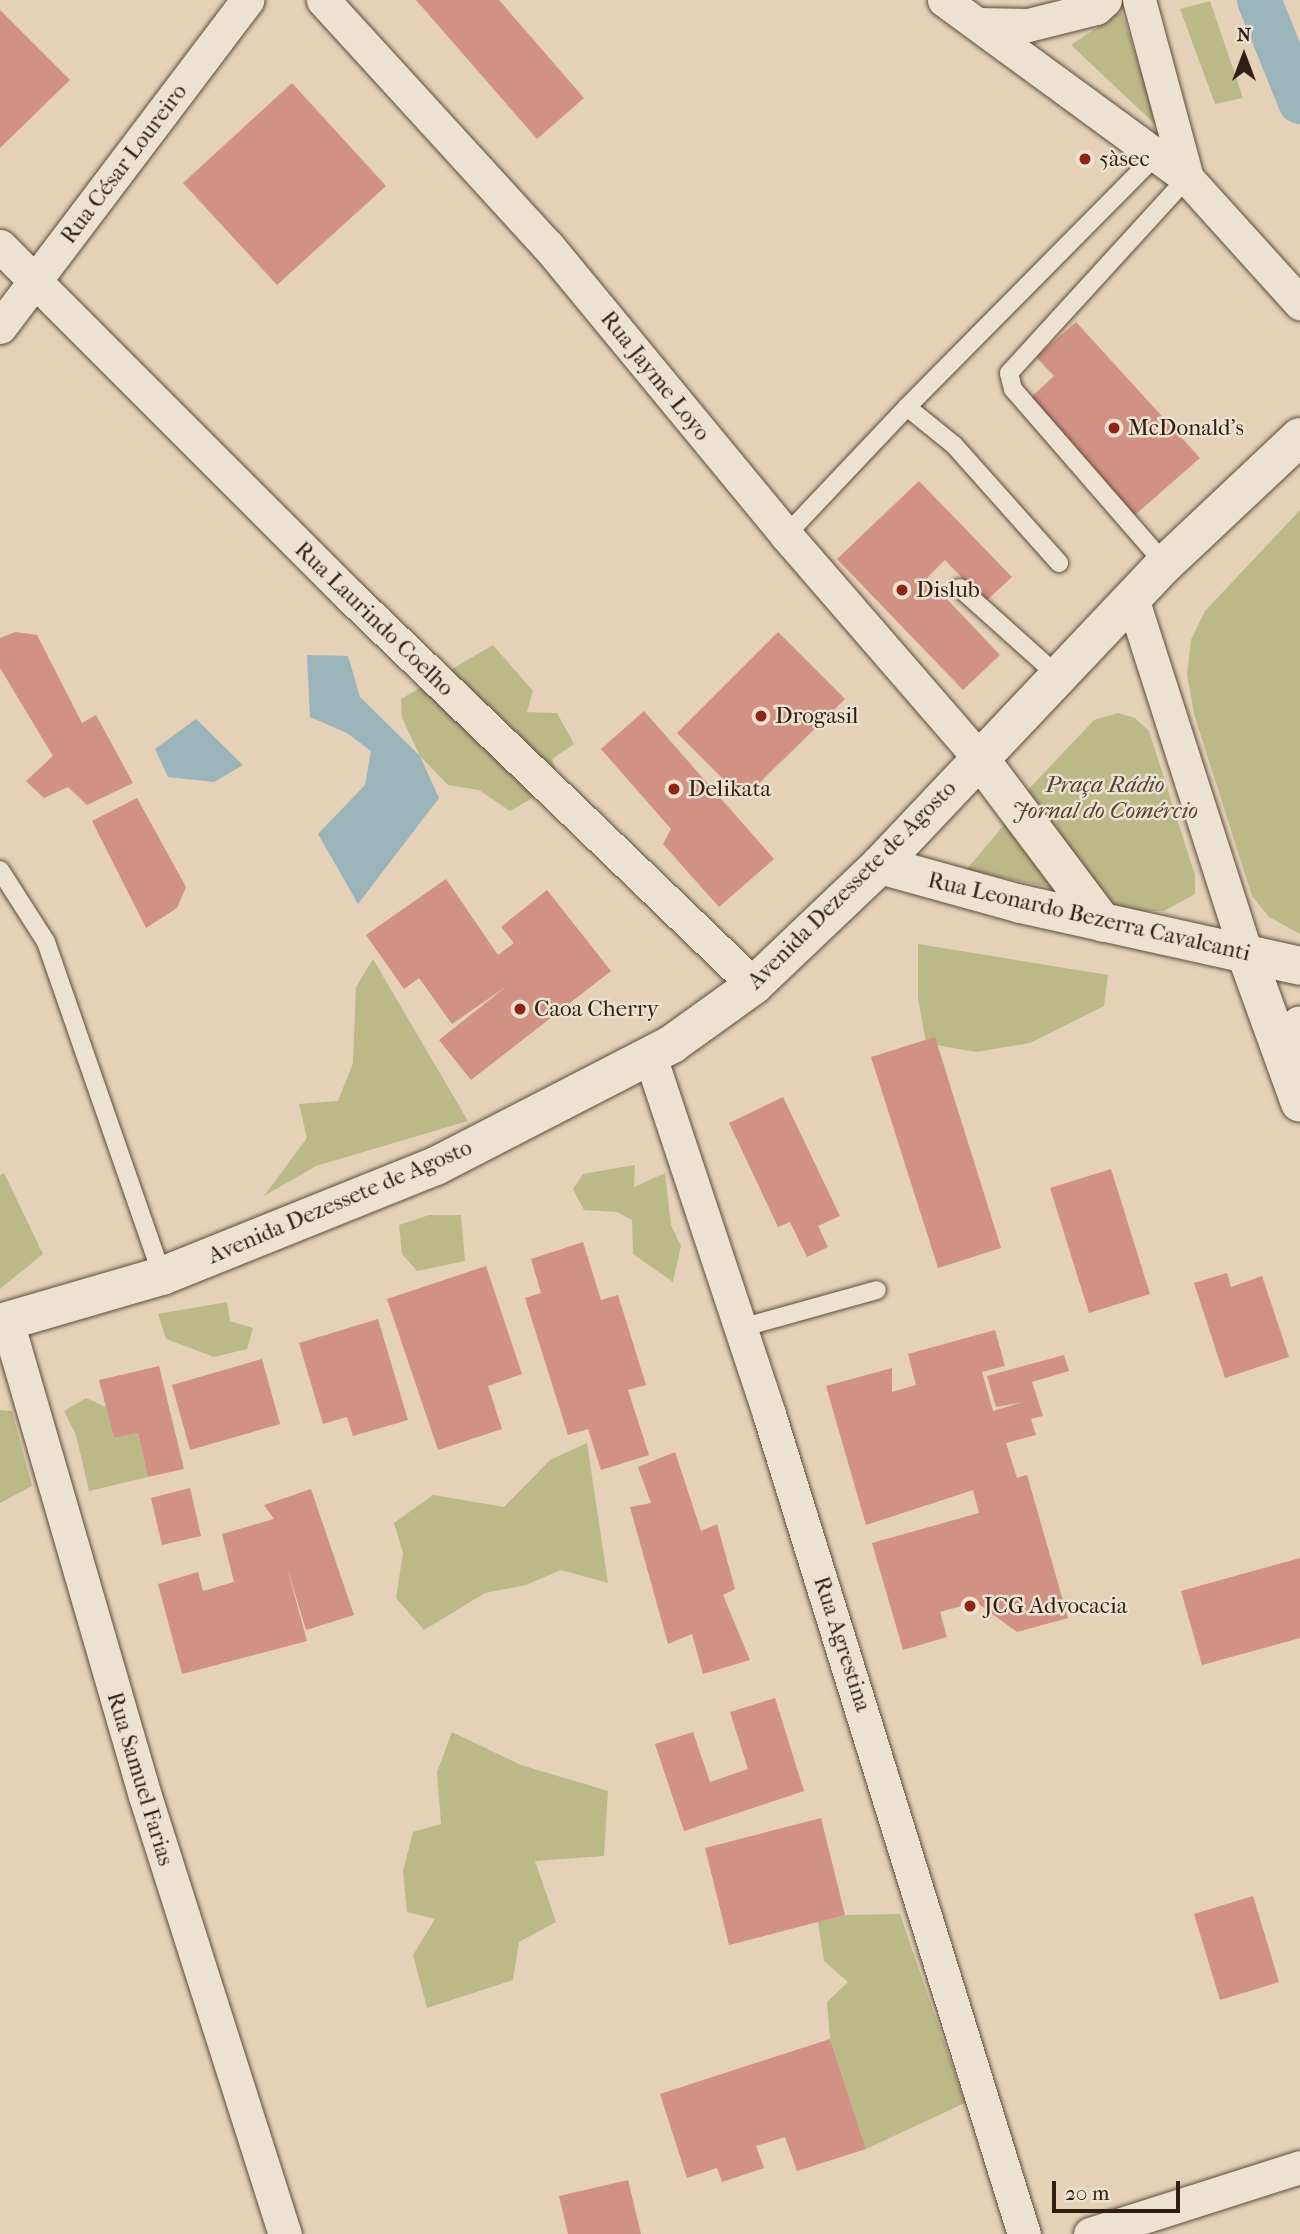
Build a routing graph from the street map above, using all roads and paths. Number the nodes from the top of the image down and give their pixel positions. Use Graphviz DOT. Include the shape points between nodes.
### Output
graph roads {
  1 [pos="247,0"];
  2 [pos="323,0"];
  3 [pos="944,0"];
  4 [pos="1105,0"];
  5 [pos="1139,0"];
  6 [pos="980,24"];
  7 [pos="1153,157"];
  8 [pos="1187,178"];
  9 [pos="0,246"];
  10 [pos="35,284"];
  11 [pos="1300,303"];
  12 [pos="0,327"];
  13 [pos="907,407"];
  14 [pos="1300,437"];
  15 [pos="786,535"];
  16 [pos="1059,563"];
  17 [pos="1166,564"];
  18 [pos="960,588"];
  19 [pos="1132,598"];
  20 [pos="1058,676"];
  21 [pos="979,758"];
  22 [pos="880,865"];
  23 [pos="0,870"];
  24 [pos="1103,923"];
  25 [pos="1246,954"];
  26 [pos="1300,966"];
  27 [pos="754,985"];
  28 [pos="1300,1025"];
  29 [pos="650,1056"];
  30 [pos="1286,1063"];
  31 [pos="1300,1102"];
  32 [pos="162,1276"];
  33 [pos="877,1290"];
  34 [pos="4,1322"];
  35 [pos="741,1328"];
  36 [pos="1300,2167"];
  37 [pos="285,2234"];
  38 [pos="1024,2234"];
  39 [pos="1090,2234"];
  1 -- 10 [label="street, Rua César Loureiro"];
  2 -- 15 [label="street, Rua Jayme Loyo" via="548,246"];
  3 -- 6 [label="street"];
  4 -- 6 [label="street" via="1096,8 1028,25"];
  5 -- 8 [label="street"];
  6 -- 7 [label="street"];
  7 -- 8 [label="street"];
  7 -- 13 [label="lane"];
  8 -- 11 [label="street"];
  8 -- 17 [label="lane" via="1009,373 1013,389"];
  9 -- 10 [label="street, Rua Laurindo Coelho"];
  10 -- 12 [label="street, Rua César Loureiro"];
  10 -- 27 [label="street, Rua Laurindo Coelho" via="351,597"];
  13 -- 15 [label="lane"];
  13 -- 16 [label="lane" via="954,445"];
  14 -- 17 [label="main road, Avenida Dezessete de Agosto"];
  15 -- 21 [label="street, Rua Jayme Loyo"];
  17 -- 19 [label="main road, Avenida Dezessete de Agosto"];
  18 -- 20 [label="lane"];
  19 -- 20 [label="main road, Avenida Dezessete de Agosto"];
  19 -- 25 [label="street"];
  20 -- 21 [label="main road, Avenida Dezessete de Agosto"];
  21 -- 22 [label="main road, Avenida Dezessete de Agosto"];
  21 -- 24 [label="main road"];
  22 -- 24 [label="main road, Rua Leonardo Bezerra Cavalcanti"];
  22 -- 27 [label="main road, Avenida Dezessete de Agosto"];
  23 -- 32 [label="lane" via="46,942"];
  24 -- 25 [label="main road, Rua Leonardo Bezerra Cavalcanti"];
  25 -- 26 [label="main road, Rua Leonardo Bezerra Cavalcanti"];
  25 -- 30 [label="main road"];
  27 -- 29 [label="main road, Avenida Dezessete de Agosto"];
  28 -- 30 [label="main road"];
  29 -- 32 [label="main road, Avenida Dezessete de Agosto" via="436,1166"];
  29 -- 35 [label="street, Rua Agrestina"];
  30 -- 31 [label="main road"];
  32 -- 34 [label="main road, Avenida Dezessete de Agosto"];
  33 -- 35 [label="lane"];
  34 -- 37 [label="street, Rua Samuel Farias" via="145,1796"];
  35 -- 38 [label="street, Rua Agrestina"];
  36 -- 39 [label="street"];
}
